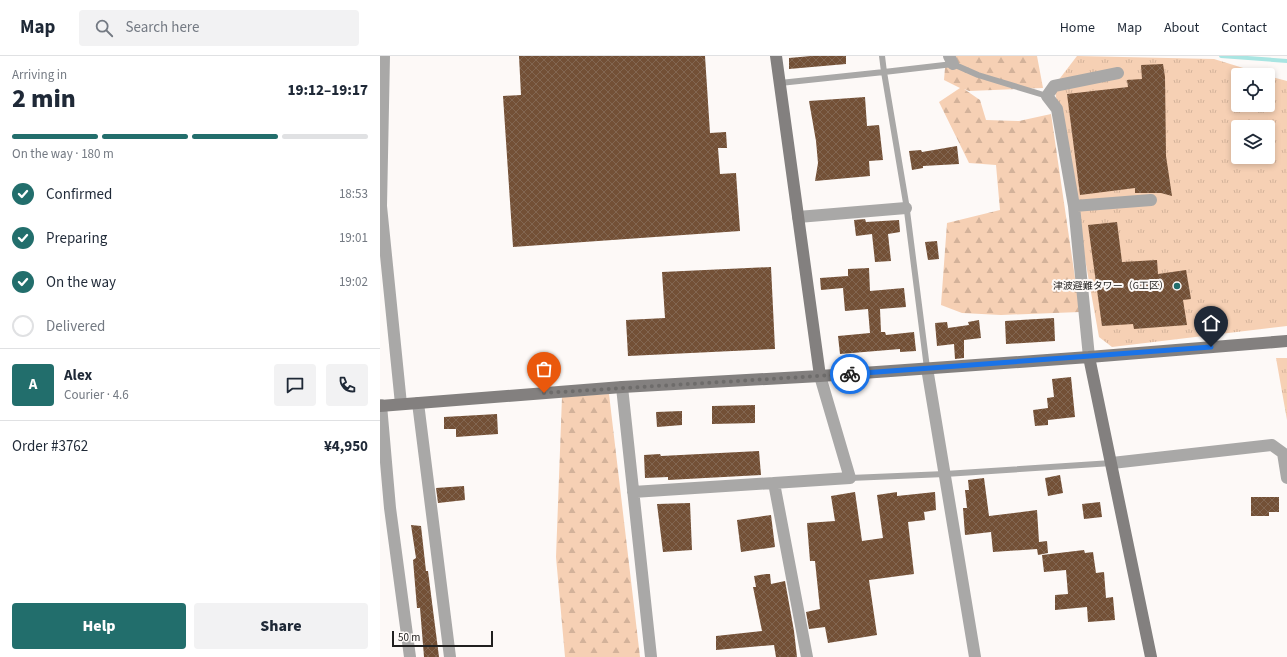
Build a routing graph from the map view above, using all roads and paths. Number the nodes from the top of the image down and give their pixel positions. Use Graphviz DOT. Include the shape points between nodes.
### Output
graph roads {
  1 [pos="384,56"];
  2 [pos="776,56"];
  3 [pos="882,56"];
  4 [pos="951,60"];
  5 [pos="884,72"];
  6 [pos="1118,73"];
  7 [pos="780,83"];
  8 [pos="1046,96"];
  9 [pos="1151,200"];
  10 [pos="1074,206"];
  11 [pos="906,208"];
  12 [pos="381,217"];
  13 [pos="798,217"];
  14 [pos="1287,341"];
  15 [pos="1089,357"];
  16 [pos="927,368"];
  17 [pos="820,376"];
  18 [pos="622,388"];
  19 [pos="418,403"];
  20 [pos="401,404"];
  21 [pos="380,406"];
  22 [pos="1112,463"];
  23 [pos="945,474"];
  24 [pos="850,478"];
  25 [pos="1287,478"];
  26 [pos="774,483"];
  27 [pos="633,492"];
  28 [pos="410,657"];
  29 [pos="450,657"];
  30 [pos="651,657"];
  31 [pos="807,657"];
  32 [pos="976,657"];
  33 [pos="1151,657"];
  1 -- 12 [label="street"];
  2 -- 7 [label="street"];
  3 -- 5 [label="lane"];
  4 -- 5 [label="lane"];
  4 -- 8 [label="lane" via="978,75"];
  5 -- 7 [label="lane"];
  5 -- 11 [label="lane"];
  6 -- 8 [label="street" via="1054,86"];
  7 -- 13 [label="street"];
  8 -- 10 [label="street" via="1057,109"];
  9 -- 10 [label="street"];
  10 -- 15 [label="street"];
  11 -- 13 [label="street"];
  11 -- 16 [label="lane"];
  12 -- 20 [label="street"];
  13 -- 17 [label="street"];
  14 -- 15 [label="street"];
  15 -- 16 [label="street"];
  15 -- 22 [label="street"];
  16 -- 17 [label="street"];
  16 -- 23 [label="street"];
  17 -- 18 [label="street"];
  17 -- 24 [label="street"];
  18 -- 19 [label="street"];
  18 -- 27 [label="street"];
  19 -- 20 [label="street"];
  19 -- 29 [label="street"];
  20 -- 21 [label="street"];
  21 -- 28 [label="street" via="390,508"];
  22 -- 23 [label="lane"];
  22 -- 25 [label="street" via="1272,446 1283,453"];
  22 -- 33 [label="street"];
  23 -- 24 [label="lane"];
  23 -- 32 [label="street"];
  24 -- 26 [label="street"];
  26 -- 27 [label="street"];
  26 -- 31 [label="street"];
  27 -- 30 [label="street"];
}
